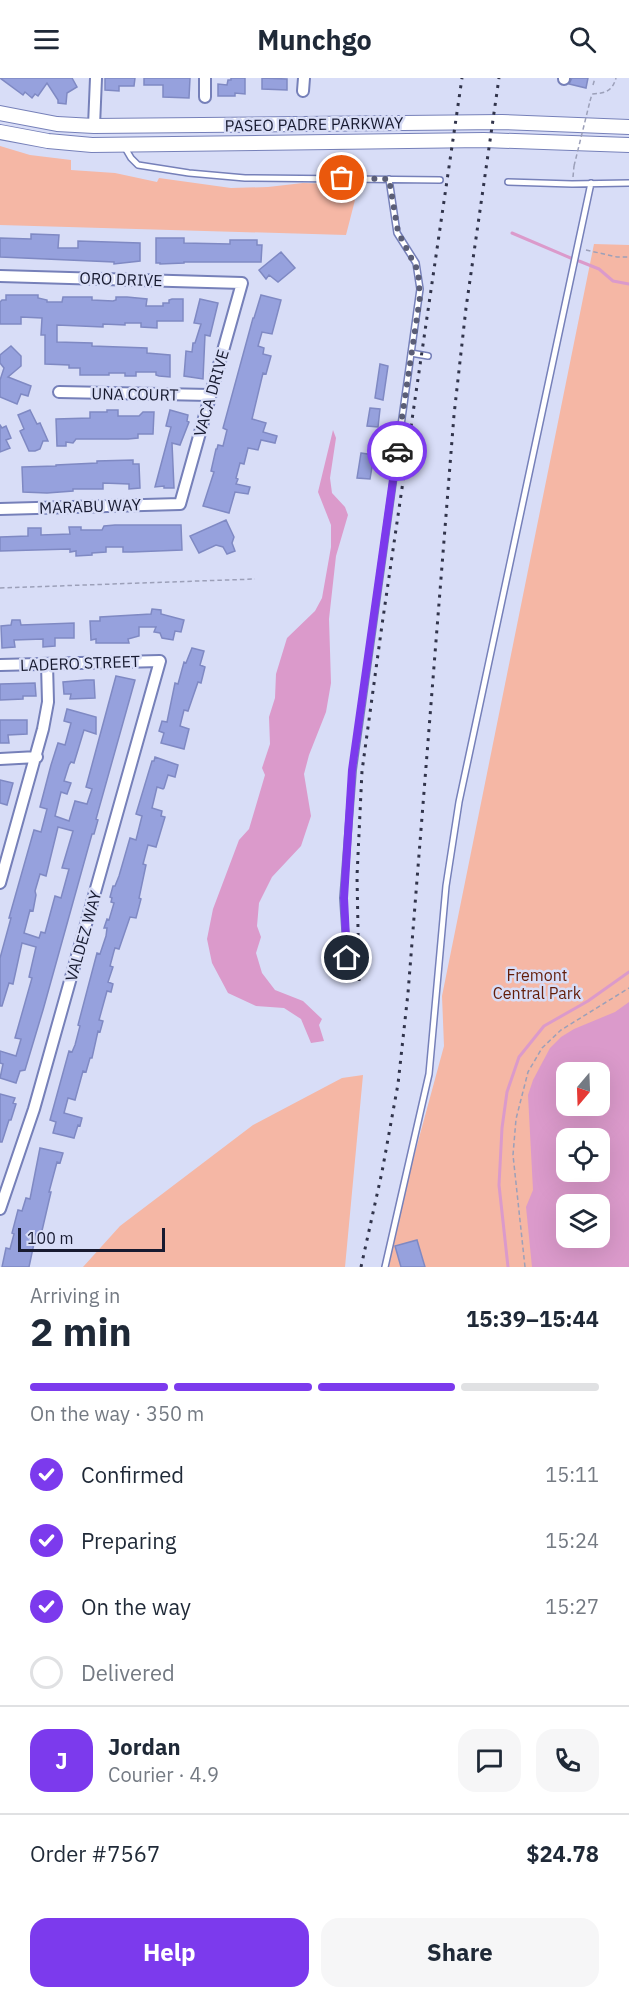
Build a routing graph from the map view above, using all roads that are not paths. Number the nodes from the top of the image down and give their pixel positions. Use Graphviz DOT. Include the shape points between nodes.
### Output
graph roads {
  1 [pos="96,78"];
  2 [pos="206,78"];
  3 [pos="304,78"];
  4 [pos="303,91"];
  5 [pos="205,97"];
  6 [pos="0,114"];
  7 [pos="94,126"];
  8 [pos="629,127"];
  9 [pos="4,133"];
  10 [pos="124,144"];
  11 [pos="629,145"];
  12 [pos="389,179"];
  13 [pos="440,180"];
  14 [pos="508,182"];
  15 [pos="591,183"];
  16 [pos="629,183"];
  17 [pos="0,276"];
  18 [pos="242,283"];
  19 [pos="411,354"];
  20 [pos="428,356"];
  21 [pos="59,392"];
  22 [pos="210,395"];
  23 [pos="180,504"];
  24 [pos="0,509"];
  25 [pos="160,661"];
  26 [pos="47,664"];
  27 [pos="0,665"];
  28 [pos="37,757"];
  29 [pos="0,759"];
  30 [pos="0,883"];
  31 [pos="347,958"];
  32 [pos="0,1209"];
  33 [pos="385,1267"];
  1 -- 7 [label="street"];
  2 -- 5 [label="street"];
  3 -- 4 [label="street"];
  6 -- 7 [label="main road, PASEO PADRE PARKWAY"];
  7 -- 8 [label="main road, PASEO PADRE PARKWAY" via="502,122"];
  7 -- 9 [label="main road" via="75,135"];
  9 -- 10 [label="main road, PASEO PADRE PARKWAY" via="60,143"];
  10 -- 11 [label="main road, PASEO PADRE PARKWAY" via="505,140"];
  10 -- 12 [label="lane" via="138,165 189,173 258,179"];
  12 -- 13 [label="lane"];
  12 -- 19 [label="lane" via="398,232 416,263 420,280"];
  14 -- 15 [label="lane"];
  15 -- 16 [label="lane"];
  15 -- 33 [label="lane" via="459,802 446,886 429,1074"];
  17 -- 18 [label="street, ORO DRIVE"];
  18 -- 22 [label="street, VACA DRIVE"];
  19 -- 20 [label="lane"];
  19 -- 31 [label="lane" via="352,770 344,898"];
  21 -- 22 [label="street, UNA COURT"];
  22 -- 23 [label="street, VACA DRIVE"];
  23 -- 24 [label="street, MARABU WAY"];
  25 -- 26 [label="street, LADERO STREET"];
  25 -- 32 [label="street, VALDEZ WAY" via="34,1109"];
  26 -- 27 [label="street, LADERO STREET"];
  26 -- 28 [label="street" via="48,702"];
  28 -- 29 [label="street"];
  28 -- 30 [label="street"];
}
